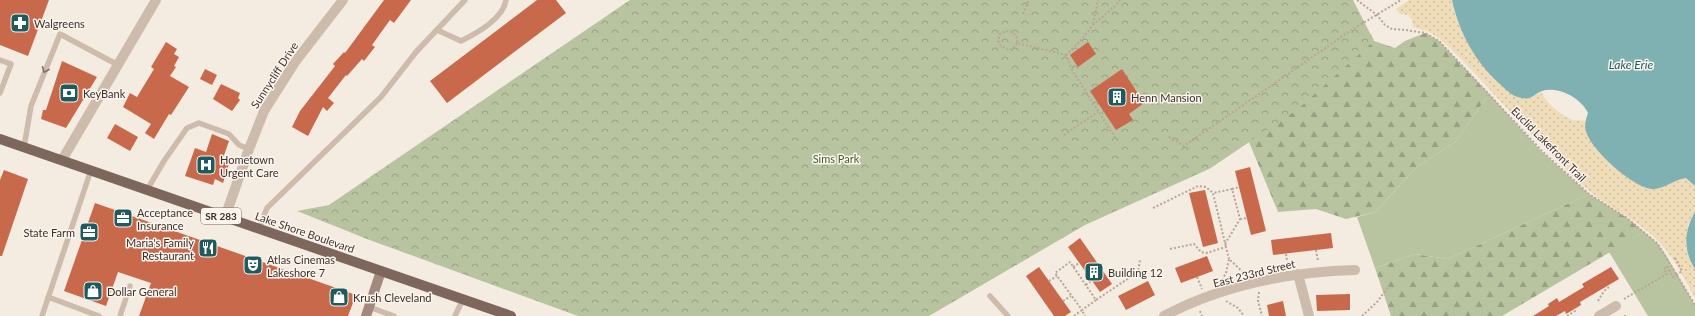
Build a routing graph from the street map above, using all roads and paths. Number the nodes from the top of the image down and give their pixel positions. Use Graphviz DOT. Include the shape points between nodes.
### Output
graph roads {
  1 [pos="156,0"];
  2 [pos="343,0"];
  3 [pos="465,0"];
  4 [pos="506,0"];
  5 [pos="1029,0"];
  6 [pos="1098,0"];
  7 [pos="1120,0"];
  8 [pos="1357,0"];
  9 [pos="1401,0"];
  10 [pos="1023,14"];
  11 [pos="1376,15"];
  12 [pos="1093,25"];
  13 [pos="437,30"];
  14 [pos="1017,43"];
  15 [pos="1066,55"];
  16 [pos="0,60"];
  17 [pos="118,65"];
  18 [pos="0,94"];
  19 [pos="1098,112"];
  20 [pos="1064,135"];
  21 [pos="1169,137"];
  22 [pos="0,139"];
  23 [pos="1116,139"];
  24 [pos="24,147"];
  25 [pos="249,149"];
  26 [pos="62,160"];
  27 [pos="91,170"];
  28 [pos="1239,187"];
  29 [pos="1232,189"];
  30 [pos="147,190"];
  31 [pos="1213,193"];
  32 [pos="1153,208"];
  33 [pos="225,217"];
  34 [pos="1247,218"];
  35 [pos="1240,220"];
  36 [pos="259,229"];
  37 [pos="1225,244"];
  38 [pos="1170,248"];
  39 [pos="1226,248"];
  40 [pos="1316,250"];
  41 [pos="1286,254"];
  42 [pos="1675,258"];
  43 [pos="1229,259"];
  44 [pos="1140,260"];
  45 [pos="1079,263"];
  46 [pos="1318,264"];
  47 [pos="1073,267"];
  48 [pos="1288,268"];
  49 [pos="1355,270"];
  50 [pos="381,271"];
  51 [pos="1298,274"];
  52 [pos="1677,274"];
  53 [pos="1058,276"];
  54 [pos="1249,276"];
  55 [pos="1197,277"];
  56 [pos="1049,281"];
  57 [pos="1091,281"];
  58 [pos="1220,284"];
  59 [pos="1086,285"];
  60 [pos="1608,285"];
  61 [pos="130,286"];
  62 [pos="1390,286"];
  63 [pos="1260,290"];
  64 [pos="1202,291"];
  65 [pos="990,296"];
  66 [pos="1071,296"];
  67 [pos="48,297"];
  68 [pos="463,299"];
  69 [pos="1096,300"];
  70 [pos="1224,300"];
  71 [pos="1063,301"];
  72 [pos="1598,301"];
  73 [pos="1695,305"];
  74 [pos="1616,306"];
  75 [pos="1574,309"];
  76 [pos="1082,310"];
  77 [pos="367,312"];
  78 [pos="42,316"];
  79 [pos="99,316"];
  80 [pos="120,316"];
  81 [pos="394,316"];
  82 [pos="455,316"];
  83 [pos="511,316"];
  84 [pos="1008,316"];
  85 [pos="1074,316"];
  86 [pos="1085,316"];
  87 [pos="1164,316"];
  88 [pos="1244,316"];
  89 [pos="1262,316"];
  90 [pos="1309,316"];
  91 [pos="1362,316"];
  92 [pos="1567,316"];
  93 [pos="1599,316"];
  1 -- 17 [label="street"];
  2 -- 25 [label="street, Sunnycliff Drive" via="295,62 264,111"];
  3 -- 13 [label="lane"];
  4 -- 13 [label="lane" via="496,19 470,37 461,40"];
  5 -- 10 [label="path"];
  6 -- 12 [label="path"];
  7 -- 12 [label="path"];
  8 -- 11 [label="path, Euclid Lakefront Trail"];
  9 -- 11 [label="path"];
  11 -- 21 [label="path" via="1184,146"];
  11 -- 52 [label="path, Euclid Lakefront Trail" via="1392,29 1425,33 1439,41 1542,151 1589,194 1627,218 1658,244"];
  12 -- 15 [label="path"];
  13 -- 36 [label="lane" via="416,52 381,97 267,208"];
  14 -- 14 [label="path" via="1017,37 1012,32 1000,34 998,41 1008,50"];
  14 -- 15 [label="path"];
  15 -- 19 [label="path" via="1072,70"];
  16 -- 18 [label="lane" via="11,64"];
  17 -- 24 [label="lane, one-way" via="60,34 31,106"];
  17 -- 26 [label="street"];
  19 -- 20 [label="path"];
  19 -- 23 [label="path"];
  22 -- 24 [label="main road, Lake Shore Boulevard / SR 283"];
  24 -- 26 [label="main road, Lake Shore Boulevard / SR 283"];
  25 -- 30 [label="lane" via="239,145 229,134 199,123 187,128"];
  25 -- 33 [label="street, Sunnycliff Drive"];
  26 -- 27 [label="main road, Lake Shore Boulevard / SR 283"];
  27 -- 30 [label="main road, Lake Shore Boulevard / SR 283"];
  27 -- 67 [label="lane"];
  28 -- 29 [label="path"];
  29 -- 31 [label="path"];
  29 -- 35 [label="path"];
  30 -- 33 [label="main road, Lake Shore Boulevard / SR 283"];
  31 -- 32 [label="path" via="1206,187 1198,186"];
  31 -- 37 [label="path"];
  33 -- 36 [label="main road, Lake Shore Boulevard / SR 283"];
  34 -- 35 [label="path"];
  35 -- 37 [label="path"];
  36 -- 50 [label="main road, Lake Shore Boulevard / SR 283"];
  37 -- 39 [label="path"];
  38 -- 39 [label="path" via="1194,244 1201,252 1206,253"];
  39 -- 43 [label="path"];
  40 -- 46 [label="path"];
  41 -- 48 [label="path"];
  42 -- 52 [label="path" via="1682,272"];
  43 -- 54 [label="path"];
  43 -- 58 [label="path" via="1226,274"];
  44 -- 69 [label="path" via="1138,272"];
  45 -- 47 [label="path"];
  47 -- 53 [label="path" via="1070,262 1055,273"];
  47 -- 59 [label="path"];
  49 -- 51 [label="street, East 233rd Street"];
  50 -- 68 [label="main road, Lake Shore Boulevard / SR 283"];
  50 -- 77 [label="street"];
  51 -- 87 [label="street, East 233rd Street" via="1236,288 1199,300"];
  51 -- 90 [label="street"];
  52 -- 73 [label="path, Euclid Lakefront Trail"];
  52 -- 74 [label="path" via="1673,277 1667,266 1664,268 1667,274 1617,303"];
  53 -- 56 [label="path"];
  53 -- 66 [label="path"];
  55 -- 64 [label="path"];
  57 -- 59 [label="path"];
  59 -- 69 [label="path"];
  60 -- 72 [label="path" via="1610,287"];
  61 -- 80 [label="lane"];
  62 -- 91 [label="path"];
  63 -- 89 [label="path" via="1258,301"];
  65 -- 84 [label="lane"];
  66 -- 71 [label="path"];
  66 -- 76 [label="path"];
  67 -- 78 [label="lane"];
  67 -- 79 [label="lane"];
  68 -- 82 [label="lane"];
  68 -- 83 [label="main road, Lake Shore Boulevard / SR 283"];
  69 -- 76 [label="path"];
  70 -- 88 [label="path" via="1238,308"];
  74 -- 93 [label="street"];
  75 -- 92 [label="path" via="1575,311"];
  76 -- 85 [label="path"];
  76 -- 86 [label="path"];
  77 -- 81 [label="lane"];
}
